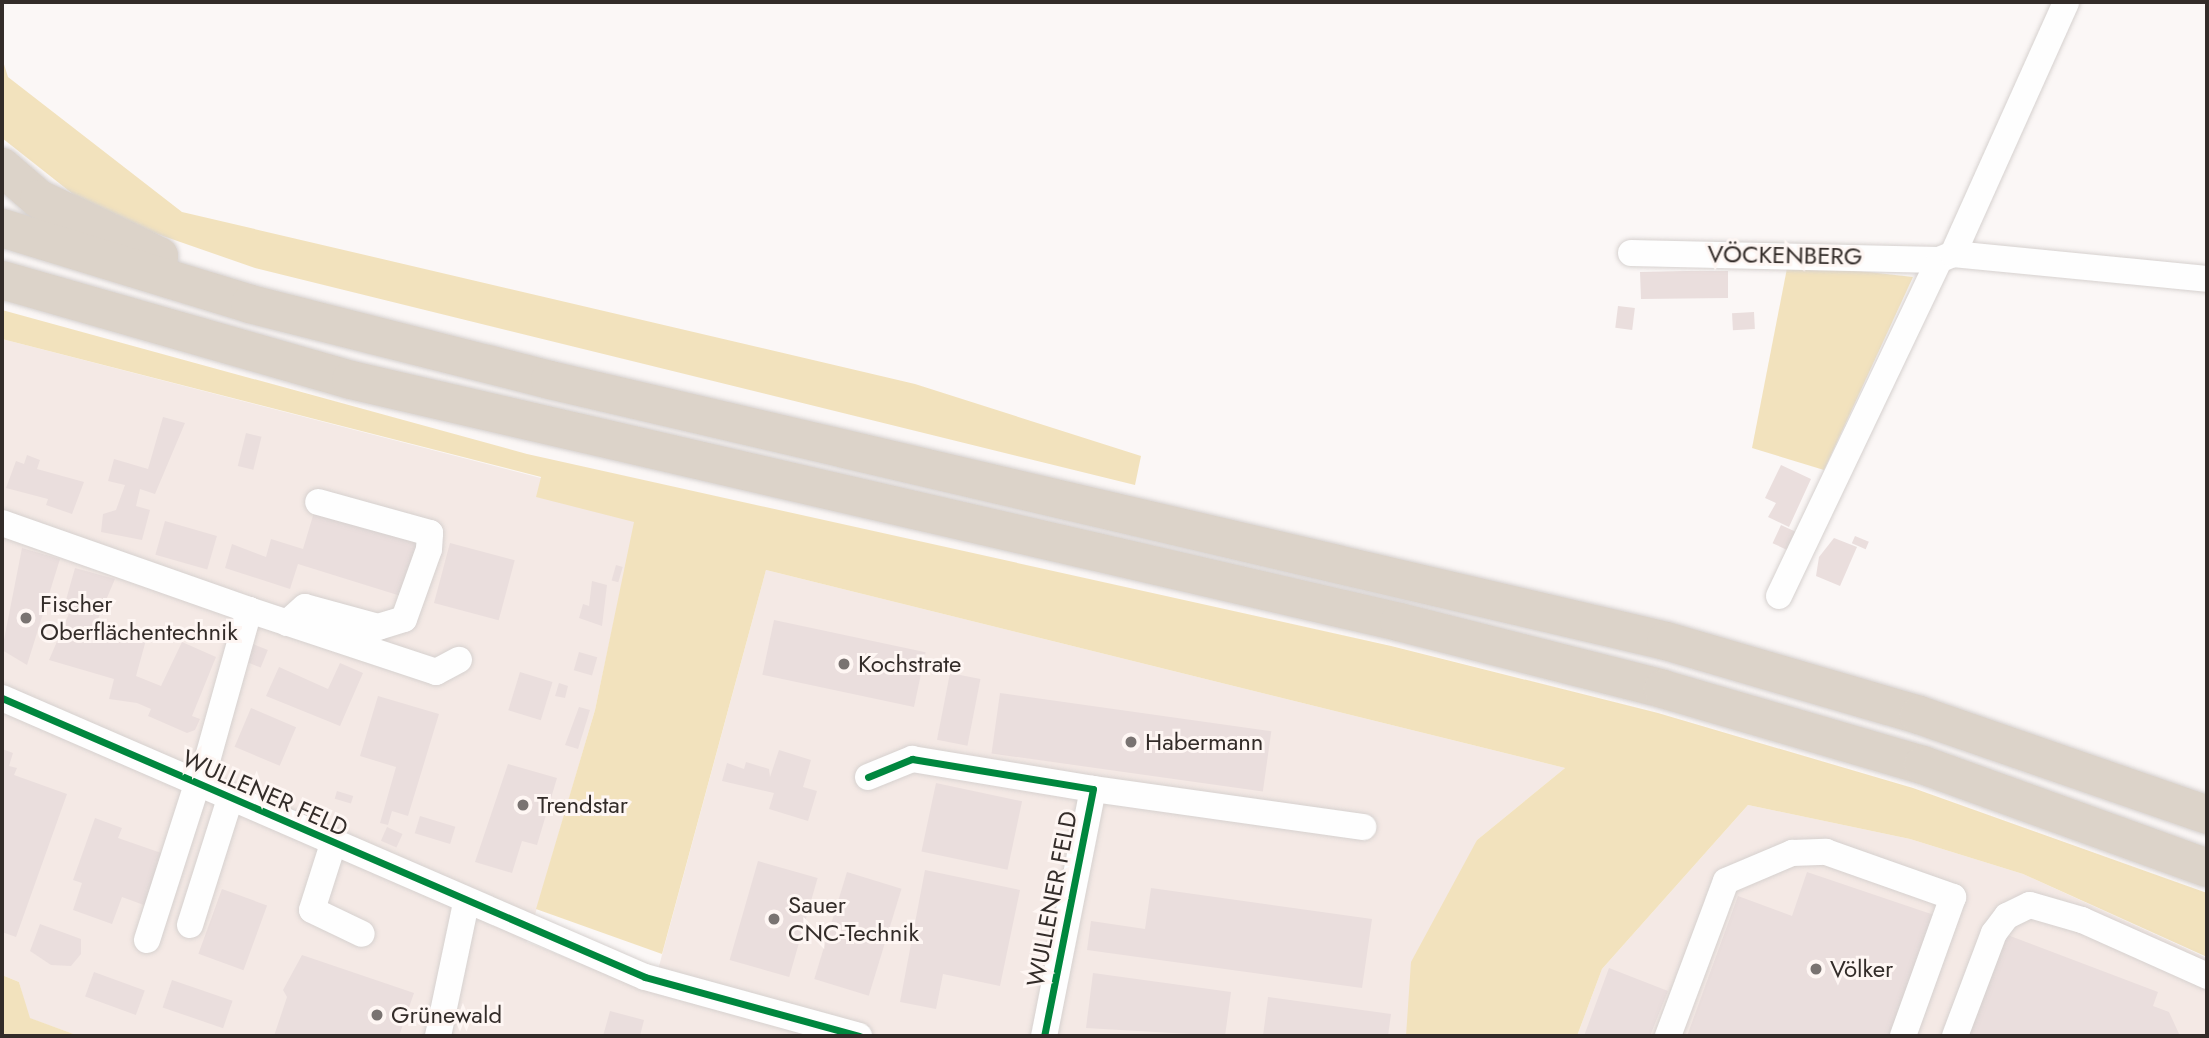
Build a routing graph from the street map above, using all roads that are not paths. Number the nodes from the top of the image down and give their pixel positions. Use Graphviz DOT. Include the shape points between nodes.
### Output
graph roads {
  1 [pos="2066,2"];
  2 [pos="2,167"];
  3 [pos="2,228"];
  4 [pos="1631,253"];
  5 [pos="1946,257"];
  6 [pos="2207,279"];
  7 [pos="2,280"];
  8 [pos="250,304"];
  9 [pos="318,502"];
  10 [pos="2,523"];
  11 [pos="1779,596"];
  12 [pos="248,611"];
  13 [pos="287,623"];
  14 [pos="459,660"];
  15 [pos="2,698"];
  16 [pos="868,777"];
  17 [pos="199,785"];
  18 [pos="1093,789"];
  19 [pos="230,799"];
  20 [pos="2207,815"];
  21 [pos="1363,827"];
  22 [pos="333,845"];
  23 [pos="2207,868"];
  24 [pos="466,903"];
  25 [pos="190,925"];
  26 [pos="362,934"];
  27 [pos="147,940"];
  28 [pos="2207,976"];
  29 [pos="831,1033"];
  30 [pos="438,1036"];
  31 [pos="859,1036"];
  32 [pos="1044,1036"];
  33 [pos="1668,1036"];
  34 [pos="1903,1036"];
  35 [pos="1955,1036"];
  1 -- 5 [label="street"];
  2 -- 8 [label="highway" via="39,199"];
  3 -- 8 [label="highway"];
  4 -- 5 [label="street, VÖCKENBERG"];
  5 -- 6 [label="street, VÖCKENBERG" via="2043,258"];
  5 -- 11 [label="street"];
  7 -- 23 [label="highway" via="351,380 1399,622 1663,689 1923,765"];
  8 -- 20 [label="highway" via="1667,641 1919,715"];
  9 -- 13 [label="street" via="429,533 429,549 404,619 377,627 305,607"];
  10 -- 12 [label="street"];
  12 -- 13 [label="street"];
  12 -- 17 [label="street, WULLENER FELD"];
  13 -- 14 [label="street" via="436,672"];
  15 -- 17 [label="street, WULLENER FELD"];
  16 -- 18 [label="street, WULLENER FELD" via="912,759"];
  17 -- 19 [label="street, WULLENER FELD"];
  17 -- 27 [label="street"];
  18 -- 21 [label="street, WULLENER FELD"];
  18 -- 32 [label="street, WULLENER FELD"];
  19 -- 22 [label="street, WULLENER FELD"];
  19 -- 25 [label="street"];
  22 -- 24 [label="street, WULLENER FELD"];
  22 -- 26 [label="street" via="312,910"];
  24 -- 29 [label="street, WULLENER FELD" via="645,977"];
  24 -- 30 [label="street"];
  28 -- 35 [label="street" via="2082,920 2030,905 2007,916 1994,933"];
  29 -- 31 [label="street, WULLENER FELD"];
  33 -- 34 [label="street" via="1726,881 1792,853 1826,852 1953,897"];
}
